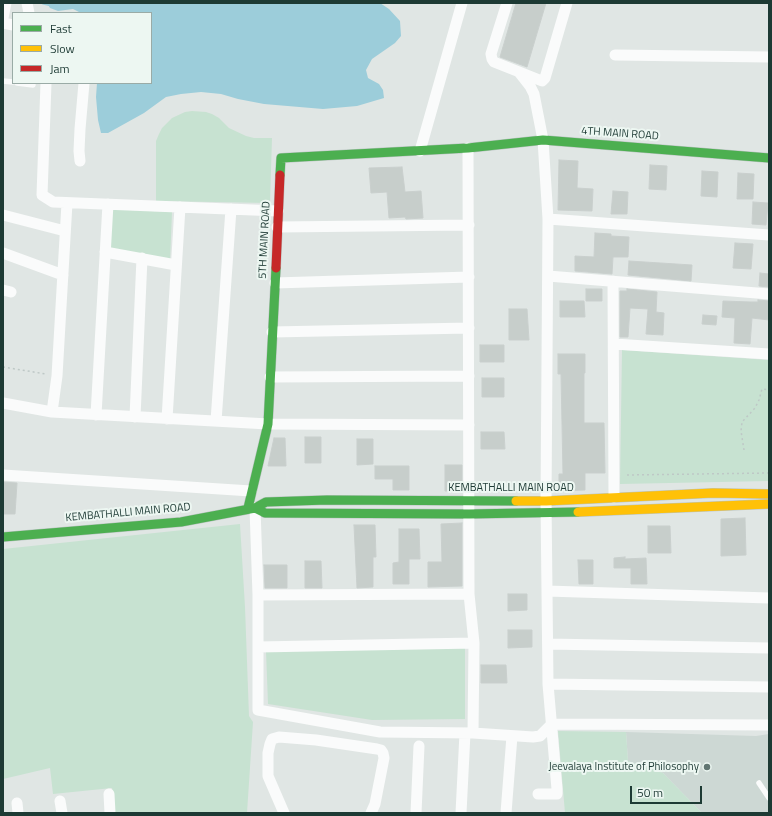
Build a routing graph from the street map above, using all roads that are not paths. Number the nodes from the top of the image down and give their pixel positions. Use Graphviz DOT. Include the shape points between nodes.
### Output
graph roads {
  1 [pos="6,3"];
  2 [pos="462,3"];
  3 [pos="507,3"];
  4 [pos="567,3"];
  5 [pos="3,18"];
  6 [pos="615,55"];
  7 [pos="769,57"];
  8 [pos="519,72"];
  9 [pos="25,84"];
  10 [pos="46,84"];
  11 [pos="84,84"];
  12 [pos="33,85"];
  13 [pos="543,140"];
  14 [pos="468,148"];
  15 [pos="420,151"];
  16 [pos="769,158"];
  17 [pos="80,161"];
  18 [pos="66,203"];
  19 [pos="108,204"];
  20 [pos="180,207"];
  21 [pos="231,209"];
  22 [pos="278,211"];
  23 [pos="3,215"];
  24 [pos="548,219"];
  25 [pos="469,225"];
  26 [pos="277,227"];
  27 [pos="65,231"];
  28 [pos="769,235"];
  29 [pos="105,252"];
  30 [pos="3,253"];
  31 [pos="142,258"];
  32 [pos="176,265"];
  33 [pos="63,275"];
  34 [pos="548,276"];
  35 [pos="469,277"];
  36 [pos="613,281"];
  37 [pos="275,283"];
  38 [pos="769,294"];
  39 [pos="469,328"];
  40 [pos="272,332"];
  41 [pos="614,344"];
  42 [pos="769,354"];
  43 [pos="469,376"];
  44 [pos="270,377"];
  45 [pos="3,403"];
  46 [pos="52,412"];
  47 [pos="96,415"];
  48 [pos="135,417"];
  49 [pos="167,419"];
  50 [pos="216,421"];
  51 [pos="268,424"];
  52 [pos="469,425"];
  53 [pos="3,475"];
  54 [pos="251,490"];
  55 [pos="769,494"];
  56 [pos="614,497"];
  57 [pos="469,500"];
  58 [pos="546,501"];
  59 [pos="769,504"];
  60 [pos="252,508"];
  61 [pos="546,513"];
  62 [pos="469,514"];
  63 [pos="3,536"];
  64 [pos="547,591"];
  65 [pos="469,594"];
  66 [pos="258,595"];
  67 [pos="769,598"];
  68 [pos="474,643"];
  69 [pos="548,644"];
  70 [pos="258,647"];
  71 [pos="769,648"];
  72 [pos="548,684"];
  73 [pos="769,687"];
  74 [pos="552,724"];
  75 [pos="769,725"];
  76 [pos="380,732"];
  77 [pos="469,733"];
  78 [pos="512,736"];
  79 [pos="419,746"];
  80 [pos="377,749"];
  81 [pos="759,783"];
  82 [pos="109,794"];
  83 [pos="538,794"];
  84 [pos="769,798"];
  85 [pos="60,801"];
  86 [pos="62,813"];
  87 [pos="110,813"];
  88 [pos="284,813"];
  89 [pos="371,813"];
  90 [pos="416,813"];
  91 [pos="460,813"];
  92 [pos="506,813"];
  1 -- 5 [label="street"];
  2 -- 15 [label="street"];
  3 -- 8 [label="street" via="491,54 494,62"];
  4 -- 8 [label="street" via="545,80"];
  6 -- 7 [label="street"];
  8 -- 13 [label="street" via="534,94"];
  9 -- 12 [label="lane"];
  10 -- 18 [label="street" via="42,195 53,202"];
  11 -- 17 [label="street"];
  13 -- 14 [label="street, 4TH MAIN ROAD"];
  13 -- 16 [label="street, 4TH MAIN ROAD"];
  13 -- 24 [label="street"];
  14 -- 15 [label="street, 5TH MAIN ROAD"];
  14 -- 25 [label="street"];
  15 -- 22 [label="street, 5TH MAIN ROAD" via="281,158"];
  18 -- 19 [label="street"];
  18 -- 27 [label="street"];
  19 -- 20 [label="street"];
  19 -- 29 [label="street"];
  20 -- 21 [label="street"];
  20 -- 32 [label="street"];
  21 -- 22 [label="street"];
  21 -- 50 [label="street"];
  22 -- 26 [label="street, 5TH MAIN ROAD"];
  23 -- 27 [label="street"];
  24 -- 28 [label="street"];
  24 -- 34 [label="street"];
  25 -- 26 [label="street"];
  25 -- 35 [label="street"];
  26 -- 37 [label="street, 5TH MAIN ROAD"];
  27 -- 33 [label="street"];
  29 -- 31 [label="street"];
  29 -- 47 [label="street"];
  30 -- 33 [label="street"];
  31 -- 32 [label="street"];
  31 -- 48 [label="street"];
  32 -- 49 [label="street"];
  33 -- 46 [label="street" via="58,376"];
  34 -- 36 [label="street"];
  34 -- 58 [label="street"];
  35 -- 37 [label="street"];
  35 -- 39 [label="street"];
  36 -- 38 [label="street"];
  36 -- 41 [label="street"];
  37 -- 40 [label="street, 5TH MAIN ROAD"];
  39 -- 40 [label="street"];
  39 -- 43 [label="street"];
  40 -- 44 [label="street, 5TH MAIN ROAD"];
  41 -- 42 [label="street"];
  41 -- 56 [label="street"];
  43 -- 44 [label="street"];
  43 -- 52 [label="street"];
  44 -- 51 [label="street, 5TH MAIN ROAD"];
  45 -- 46 [label="street"];
  46 -- 47 [label="street"];
  47 -- 48 [label="street"];
  48 -- 49 [label="street"];
  49 -- 50 [label="street"];
  50 -- 51 [label="street"];
  51 -- 52 [label="street"];
  51 -- 54 [label="street, 5TH MAIN ROAD"];
  52 -- 57 [label="street"];
  53 -- 54 [label="street"];
  54 -- 60 [label="street, 5TH MAIN ROAD"];
  55 -- 56 [label="street, KEMBATHALLI MAIN ROAD" via="713,493"];
  56 -- 58 [label="street, KEMBATHALLI MAIN ROAD"];
  57 -- 58 [label="street, KEMBATHALLI MAIN ROAD"];
  57 -- 60 [label="street, KEMBATHALLI MAIN ROAD" via="266,502"];
  57 -- 62 [label="street"];
  58 -- 61 [label="street"];
  59 -- 61 [label="street, KEMBATHALLI MAIN ROAD"];
  60 -- 62 [label="street, KEMBATHALLI MAIN ROAD" via="265,513"];
  60 -- 63 [label="street, KEMBATHALLI MAIN ROAD" via="181,522"];
  60 -- 66 [label="street"];
  61 -- 62 [label="street, KEMBATHALLI MAIN ROAD"];
  61 -- 64 [label="street"];
  62 -- 65 [label="street"];
  64 -- 67 [label="street"];
  64 -- 69 [label="street"];
  65 -- 66 [label="street"];
  65 -- 68 [label="street"];
  66 -- 70 [label="street"];
  68 -- 70 [label="street"];
  68 -- 77 [label="street"];
  69 -- 71 [label="street"];
  69 -- 72 [label="street"];
  70 -- 76 [label="street" via="258,710"];
  72 -- 73 [label="street"];
  72 -- 74 [label="street"];
  74 -- 75 [label="street"];
  74 -- 78 [label="street" via="540,736"];
  74 -- 83 [label="street" via="557,794"];
  76 -- 77 [label="street"];
  76 -- 80 [label="street"];
  77 -- 78 [label="street"];
  77 -- 91 [label="street"];
  78 -- 92 [label="street"];
  79 -- 90 [label="street"];
  80 -- 88 [label="street" via="316,740 279,737 272,739 268,754 268,776"];
  80 -- 89 [label="street" via="383,753 384,758 376,804"];
  81 -- 84 [label="lane"];
  82 -- 87 [label="street"];
  85 -- 86 [label="street"];
}
